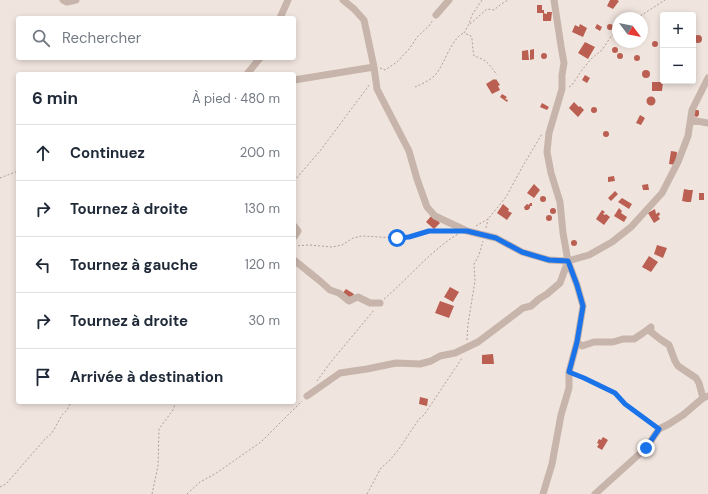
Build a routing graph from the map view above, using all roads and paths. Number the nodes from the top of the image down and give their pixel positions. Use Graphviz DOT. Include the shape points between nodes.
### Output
graph roads {
  1 [pos="63,0"];
  2 [pos="76,0"];
  3 [pos="288,0"];
  4 [pos="343,0"];
  5 [pos="448,0"];
  6 [pos="482,0"];
  7 [pos="508,0"];
  8 [pos="554,0"];
  9 [pos="665,0"];
  10 [pos="646,12"];
  11 [pos="436,15"];
  12 [pos="281,16"];
  13 [pos="469,24"];
  14 [pos="464,32"];
  15 [pos="612,35"];
  16 [pos="258,60"];
  17 [pos="374,66"];
  18 [pos="249,72"];
  19 [pos="497,75"];
  20 [pos="708,78"];
  21 [pos="296,80"];
  22 [pos="372,82"];
  23 [pos="415,87"];
  24 [pos="561,94"];
  25 [pos="691,120"];
  26 [pos="708,123"];
  27 [pos="545,131"];
  28 [pos="16,172"];
  29 [pos="0,178"];
  30 [pos="296,179"];
  31 [pos="452,231"];
  32 [pos="467,231"];
  33 [pos="296,246"];
  34 [pos="568,261"];
  35 [pos="296,262"];
  36 [pos="380,303"];
  37 [pos="577,342"];
  38 [pos="569,372"];
  39 [pos="316,382"];
  40 [pos="308,396"];
  41 [pos="706,397"];
  42 [pos="70,404"];
  43 [pos="175,404"];
  44 [pos="659,429"];
  45 [pos="0,486"];
  46 [pos="152,494"];
  47 [pos="186,494"];
  48 [pos="543,494"];
  49 [pos="595,494"];
  1 -- 2 [label="street"];
  3 -- 12 [label="street"];
  4 -- 17 [label="street" via="364,20"];
  5 -- 11 [label="street"];
  6 -- 13 [label="path"];
  7 -- 13 [label="path" via="494,10 487,9"];
  8 -- 24 [label="street" via="564,63"];
  9 -- 10 [label="path"];
  11 -- 17 [label="path" via="397,62 385,70"];
  13 -- 14 [label="path"];
  14 -- 19 [label="path" via="472,39 474,56 487,62"];
  14 -- 23 [label="path" via="454,42 436,75"];
  15 -- 24 [label="path" via="572,85"];
  16 -- 18 [label="street"];
  17 -- 21 [label="street"];
  17 -- 32 [label="street" via="377,89 410,151 427,207 435,216"];
  20 -- 25 [label="street" via="692,110"];
  22 -- 30 [label="path"];
  24 -- 34 [label="street" via="549,133 547,152 560,202"];
  25 -- 26 [label="street"];
  25 -- 34 [label="street" via="681,156 662,192 631,227 612,242 589,255"];
  27 -- 32 [label="path" via="506,196 488,219"];
  28 -- 29 [label="path"];
  31 -- 33 [label="path" via="429,231 397,238 362,236 342,245"];
  32 -- 34 [label="street" via="496,238 522,252 549,260"];
  32 -- 36 [label="path" via="458,234 437,249"];
  34 -- 37 [label="street" via="583,306"];
  34 -- 40 [label="street" via="560,283 478,342 455,353 420,364 396,363 340,373"];
  35 -- 36 [label="street" via="330,290 349,301 358,297 370,303"];
  36 -- 39 [label="path"];
  37 -- 38 [label="street"];
  37 -- 41 [label="street" via="582,346 594,342 634,339 651,327 651,332 669,345 678,366 696,378"];
  38 -- 44 [label="path" via="615,393 625,404"];
  38 -- 48 [label="street" via="569,388"];
  40 -- 47 [label="path" via="260,442"];
  41 -- 44 [label="street" via="679,418"];
  42 -- 45 [label="path" via="52,433 6,484"];
  43 -- 46 [label="path" via="159,429 158,466"];
  44 -- 49 [label="street" via="646,448"];
}
